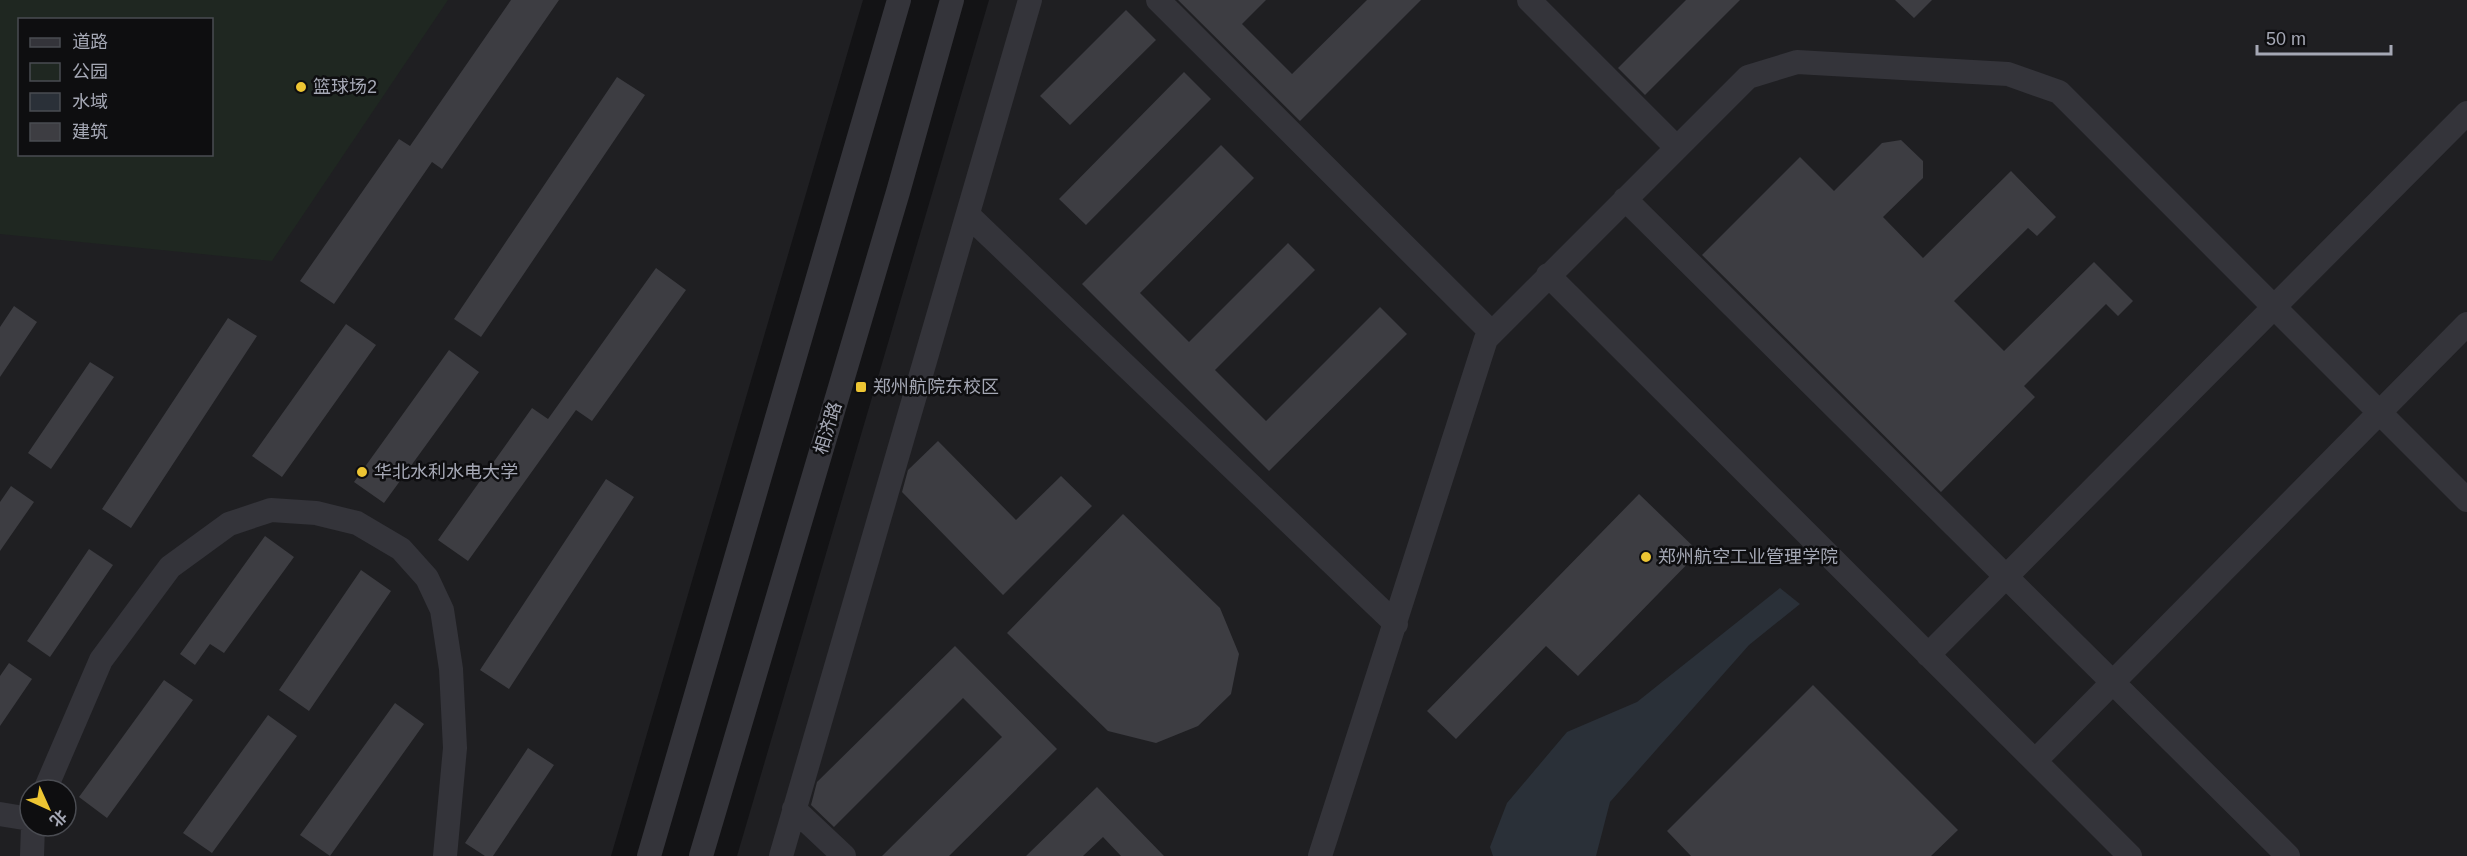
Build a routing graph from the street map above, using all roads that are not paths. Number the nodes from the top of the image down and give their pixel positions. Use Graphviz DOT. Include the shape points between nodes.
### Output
graph roads {
  1 [pos="899,0"];
  2 [pos="952,0"];
  3 [pos="1030,0"];
  4 [pos="1158,0"];
  5 [pos="1529,0"];
  6 [pos="2467,112"];
  7 [pos="1677,148"];
  8 [pos="1624,199"];
  9 [pos="968,214"];
  10 [pos="1548,275"];
  11 [pos="2274,307"];
  12 [pos="2467,324"];
  13 [pos="1492,333"];
  14 [pos="2380,412"];
  15 [pos="2467,500"];
  16 [pos="2006,577"];
  17 [pos="1396,624"];
  18 [pos="1928,655"];
  19 [pos="2113,683"];
  20 [pos="2035,761"];
  21 [pos="50,778"];
  22 [pos="794,809"];
  23 [pos="0,814"];
  24 [pos="18,817"];
  25 [pos="33,838"];
  26 [pos="32,856"];
  27 [pos="445,856"];
  28 [pos="649,856"];
  29 [pos="701,856"];
  30 [pos="781,856"];
  31 [pos="844,856"];
  32 [pos="1320,856"];
  33 [pos="2130,856"];
  34 [pos="2288,856"];
  1 -- 28 [label="street"];
  2 -- 29 [label="street, 相济路"];
  3 -- 9 [label="street"];
  4 -- 13 [label="street"];
  5 -- 7 [label="street"];
  6 -- 11 [label="street"];
  7 -- 8 [label="street"];
  7 -- 11 [label="street" via="1748,77 1797,62 2008,74 2059,92"];
  8 -- 10 [label="street"];
  8 -- 16 [label="street"];
  9 -- 17 [label="street"];
  9 -- 22 [label="street"];
  10 -- 13 [label="street"];
  10 -- 18 [label="street"];
  11 -- 14 [label="street"];
  11 -- 16 [label="street"];
  12 -- 14 [label="street"];
  13 -- 17 [label="street" via="1486,339"];
  14 -- 15 [label="street"];
  14 -- 19 [label="street"];
  16 -- 18 [label="street"];
  16 -- 19 [label="street"];
  17 -- 32 [label="street"];
  18 -- 20 [label="street"];
  19 -- 20 [label="street"];
  19 -- 34 [label="street"];
  20 -- 33 [label="street"];
  21 -- 27 [label="street" via="101,660 170,567 229,524 271,510 316,513 357,523 401,549 427,578 442,609 455,748"];
  22 -- 30 [label="street"];
  22 -- 31 [label="street"];
  23 -- 24 [label="street"];
  25 -- 26 [label="street"];
}
